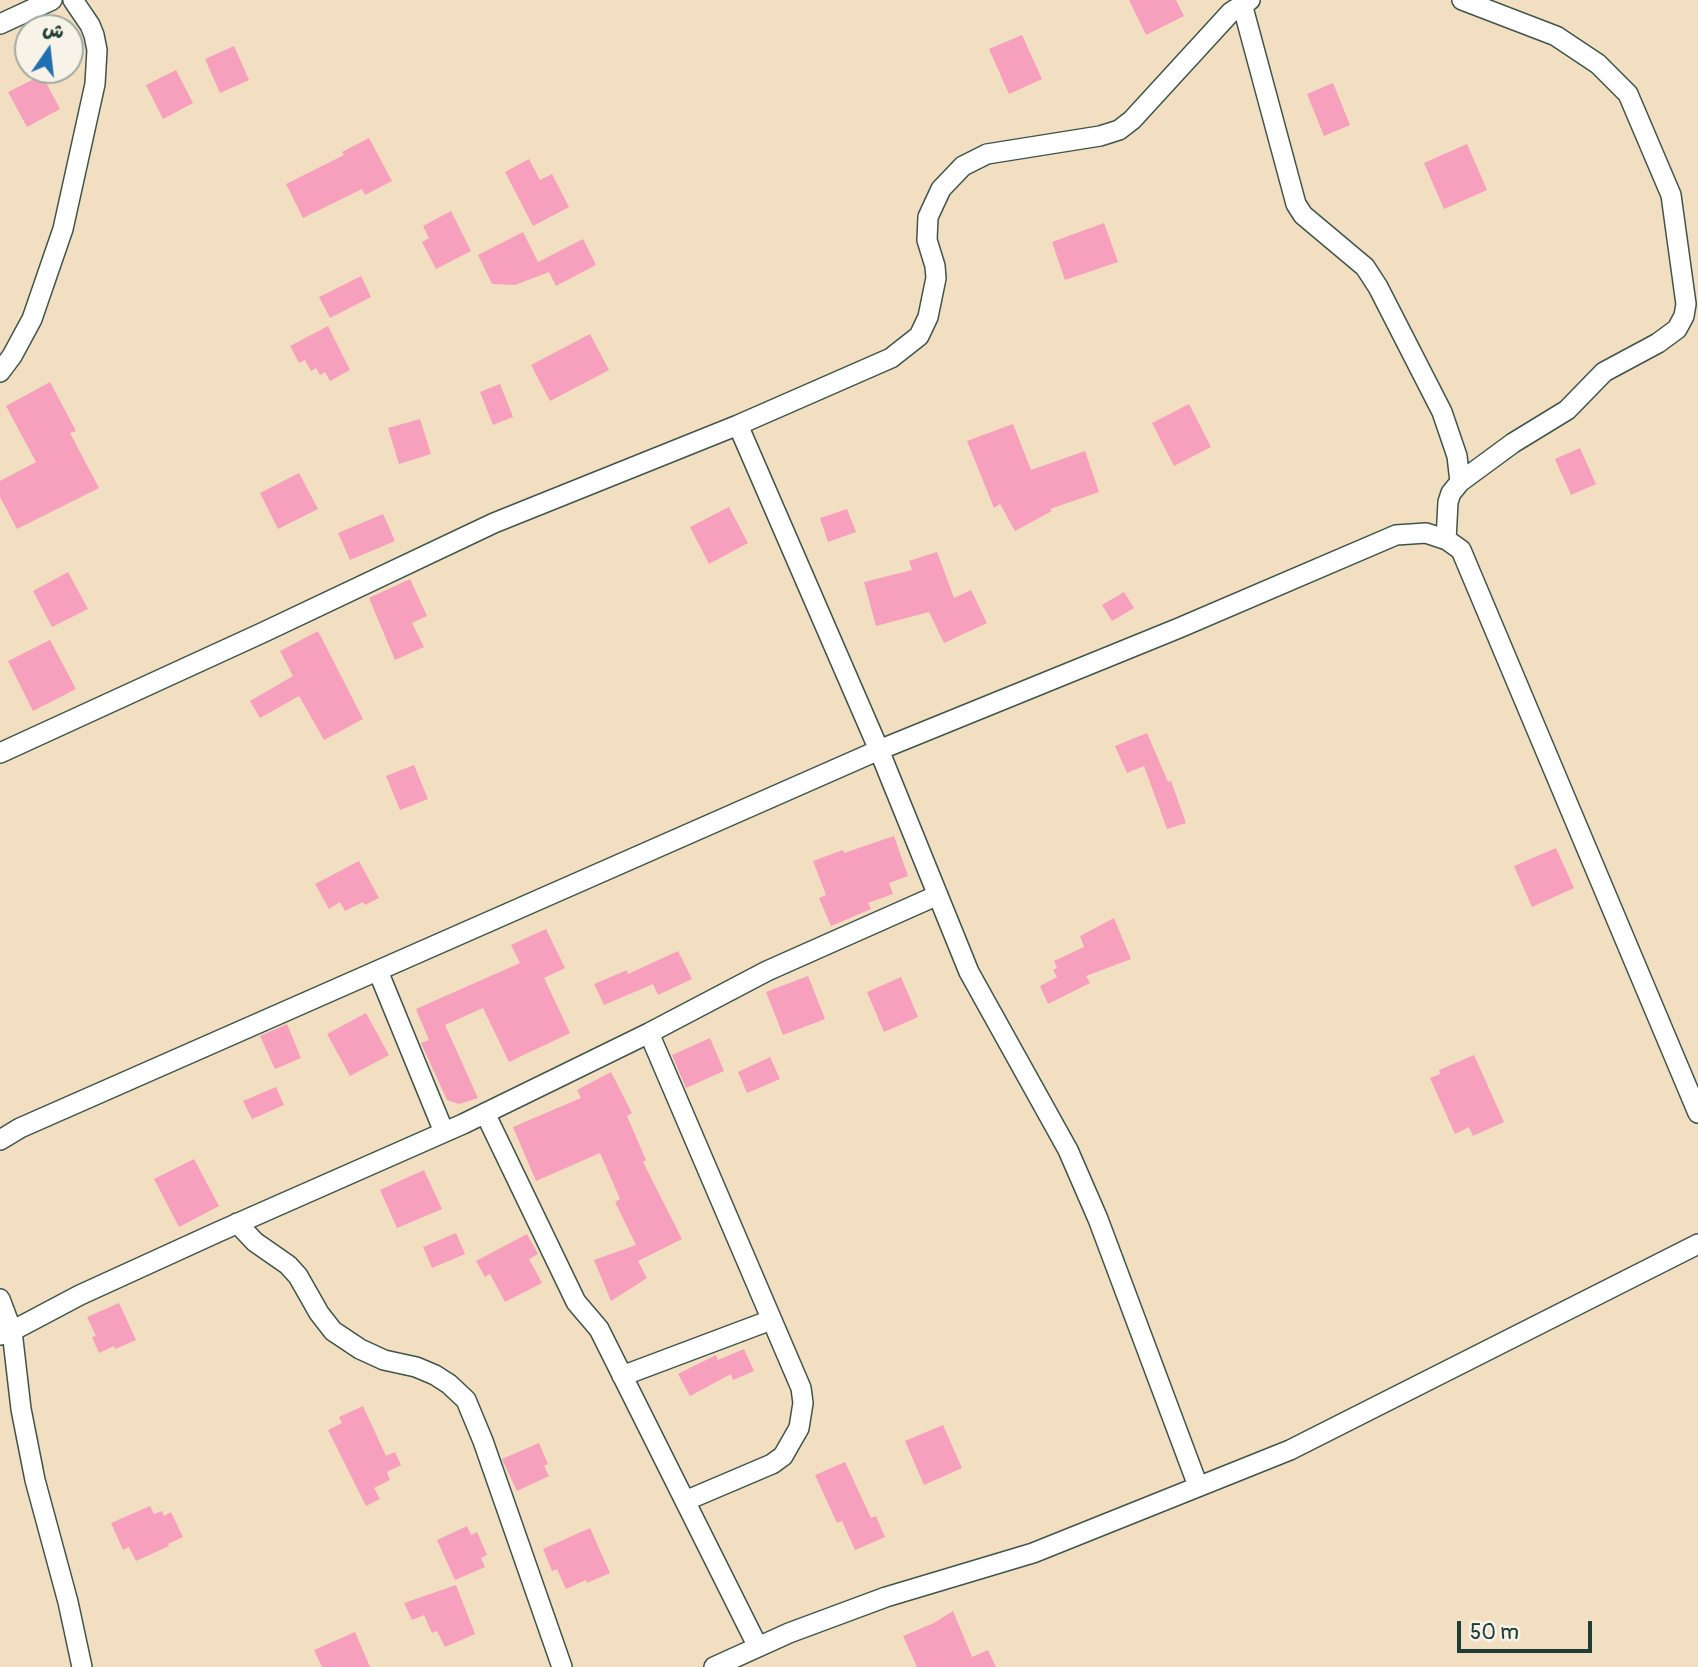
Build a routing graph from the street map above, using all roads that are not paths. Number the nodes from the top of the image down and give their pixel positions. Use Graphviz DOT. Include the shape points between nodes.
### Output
graph roads {
  1 [pos="52,0"];
  2 [pos="73,0"];
  3 [pos="1462,0"];
  4 [pos="1245,1"];
  5 [pos="0,24"];
  6 [pos="0,372"];
  7 [pos="738,425"];
  8 [pos="1460,482"];
  9 [pos="1446,540"];
  10 [pos="879,750"];
  11 [pos="0,753"];
  12 [pos="938,895"];
  13 [pos="378,971"];
  14 [pos="649,1033"];
  15 [pos="485,1113"];
  16 [pos="1698,1113"];
  17 [pos="444,1132"];
  18 [pos="0,1140"];
  19 [pos="237,1223"];
  20 [pos="1698,1244"];
  21 [pos="0,1299"];
  22 [pos="771,1320"];
  23 [pos="6,1333"];
  24 [pos="622,1376"];
  25 [pos="1198,1486"];
  26 [pos="685,1501"];
  27 [pos="758,1647"];
  28 [pos="724,1665"];
  29 [pos="82,1667"];
  30 [pos="562,1667"];
  1 -- 5 [label="street"];
  2 -- 6 [label="street" via="94,35 95,84 63,229 32,319"];
  3 -- 8 [label="street" via="1556,36 1598,64 1628,94 1671,195 1686,304 1677,329 1604,372 1567,410"];
  4 -- 7 [label="street" via="1119,130 988,154 963,166 942,190 928,217 927,240 936,278 919,336 891,358"];
  4 -- 8 [label="street" via="1296,204 1365,267 1378,287 1442,412 1457,456"];
  7 -- 10 [label="street"];
  7 -- 11 [label="street" via="494,523"];
  8 -- 9 [label="street" via="1448,502"];
  9 -- 10 [label="street" via="1426,533 1396,535"];
  9 -- 16 [label="street" via="1461,550"];
  10 -- 12 [label="street"];
  10 -- 13 [label="street"];
  12 -- 14 [label="street" via="767,971"];
  12 -- 25 [label="street" via="984,1002 1068,1150"];
  13 -- 17 [label="street"];
  13 -- 18 [label="street"];
  14 -- 15 [label="street"];
  14 -- 22 [label="street"];
  15 -- 17 [label="street"];
  15 -- 24 [label="street" via="576,1303 599,1329"];
  17 -- 19 [label="street"];
  19 -- 23 [label="street"];
  19 -- 30 [label="street" via="298,1276 333,1331 384,1360 435,1375 466,1400"];
  20 -- 25 [label="street" via="1290,1450"];
  21 -- 23 [label="street"];
  22 -- 24 [label="street"];
  22 -- 26 [label="street" via="801,1388 803,1403 793,1441 772,1464"];
  23 -- 29 [label="street" via="35,1480"];
  24 -- 26 [label="street"];
  25 -- 27 [label="street" via="1033,1553 886,1597"];
  26 -- 27 [label="street"];
  27 -- 28 [label="street"];
}
